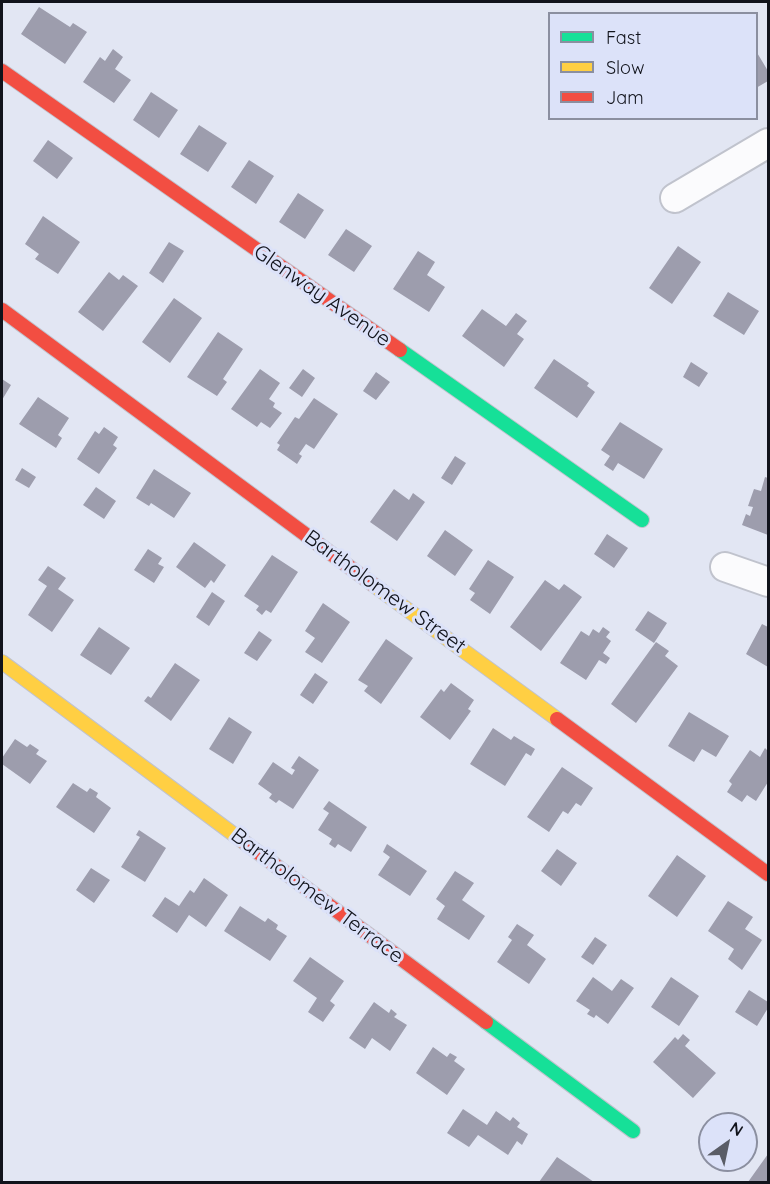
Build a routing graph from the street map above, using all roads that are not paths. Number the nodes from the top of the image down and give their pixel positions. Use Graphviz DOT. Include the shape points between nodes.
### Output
graph roads {
  1 [pos="2,71"];
  2 [pos="768,143"];
  3 [pos="675,198"];
  4 [pos="2,310"];
  5 [pos="642,520"];
  6 [pos="725,567"];
  7 [pos="768,582"];
  8 [pos="2,662"];
  9 [pos="768,874"];
  10 [pos="633,1131"];
  1 -- 5 [label="street, Glenway Avenue"];
  2 -- 3 [label="street"];
  4 -- 9 [label="street, Bartholomew Street"];
  6 -- 7 [label="street"];
  8 -- 10 [label="street, Bartholomew Terrace"];
}
